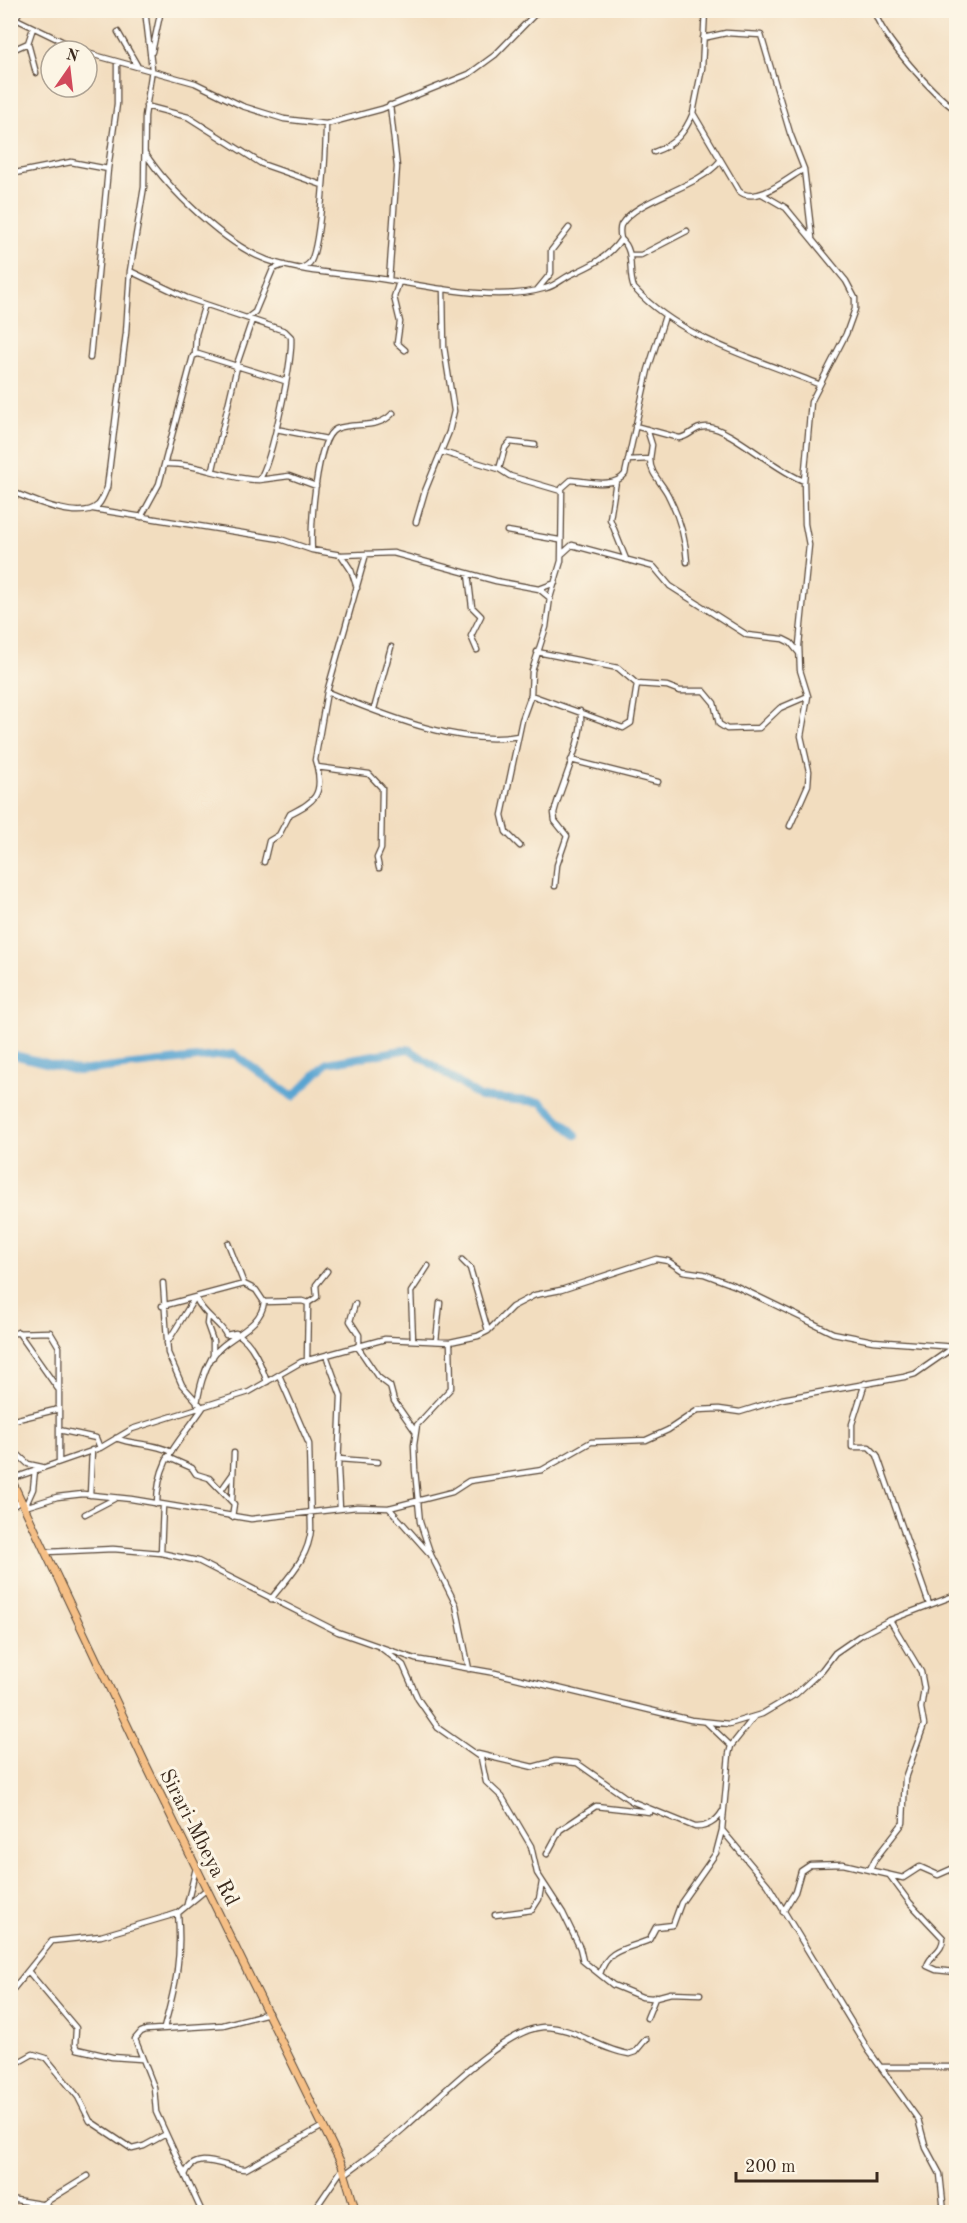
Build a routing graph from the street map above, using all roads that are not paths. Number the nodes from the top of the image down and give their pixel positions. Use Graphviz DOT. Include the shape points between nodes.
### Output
graph roads {
  1 [pos="21,10"];
  2 [pos="145,10"];
  3 [pos="161,10"];
  4 [pos="539,10"];
  5 [pos="705,10"];
  6 [pos="874,10"];
  7 [pos="13,17"];
  8 [pos="33,28"];
  9 [pos="118,32"];
  10 [pos="703,38"];
  11 [pos="56,39"];
  12 [pos="28,43"];
  13 [pos="10,51"];
  14 [pos="151,54"];
  15 [pos="99,57"];
  16 [pos="117,62"];
  17 [pos="137,65"];
  18 [pos="152,69"];
  19 [pos="36,73"];
  20 [pos="390,105"];
  21 [pos="146,106"];
  22 [pos="957,110"];
  23 [pos="693,113"];
  24 [pos="326,124"];
  25 [pos="654,152"];
  26 [pos="145,153"];
  27 [pos="720,161"];
  28 [pos="108,169"];
  29 [pos="804,169"];
  30 [pos="10,174"];
  31 [pos="322,185"];
  32 [pos="762,195"];
  33 [pos="569,228"];
  34 [pos="687,231"];
  35 [pos="812,238"];
  36 [pos="621,239"];
  37 [pos="630,255"];
  38 [pos="266,260"];
  39 [pos="285,265"];
  40 [pos="273,269"];
  41 [pos="299,269"];
  42 [pos="130,271"];
  43 [pos="551,273"];
  44 [pos="389,280"];
  45 [pos="561,281"];
  46 [pos="399,282"];
  47 [pos="443,289"];
  48 [pos="537,290"];
  49 [pos="205,304"];
  50 [pos="255,312"];
  51 [pos="666,316"];
  52 [pos="249,319"];
  53 [pos="261,323"];
  54 [pos="405,350"];
  55 [pos="195,354"];
  56 [pos="90,358"];
  57 [pos="237,367"];
  58 [pos="285,381"];
  59 [pos="818,384"];
  60 [pos="393,413"];
  61 [pos="635,426"];
  62 [pos="276,429"];
  63 [pos="647,429"];
  64 [pos="327,440"];
  65 [pos="535,445"];
  66 [pos="442,452"];
  67 [pos="650,459"];
  68 [pos="628,460"];
  69 [pos="165,464"];
  70 [pos="213,469"];
  71 [pos="499,469"];
  72 [pos="259,480"];
  73 [pos="804,481"];
  74 [pos="616,482"];
  75 [pos="316,486"];
  76 [pos="10,491"];
  77 [pos="561,491"];
  78 [pos="93,509"];
  79 [pos="141,518"];
  80 [pos="416,522"];
  81 [pos="507,531"];
  82 [pos="560,540"];
  83 [pos="312,550"];
  84 [pos="366,554"];
  85 [pos="341,555"];
  86 [pos="561,555"];
  87 [pos="626,560"];
  88 [pos="687,562"];
  89 [pos="468,573"];
  90 [pos="555,583"];
  91 [pos="357,588"];
  92 [pos="539,589"];
  93 [pos="550,598"];
  94 [pos="391,646"];
  95 [pos="477,650"];
  96 [pos="537,652"];
  97 [pos="799,653"];
  98 [pos="637,684"];
  99 [pos="327,692"];
  100 [pos="531,695"];
  101 [pos="808,696"];
  102 [pos="374,710"];
  103 [pos="580,711"];
  104 [pos="518,736"];
  105 [pos="572,760"];
  106 [pos="317,767"];
  107 [pos="658,782"];
  108 [pos="790,826"];
  109 [pos="520,846"];
  110 [pos="264,862"];
  111 [pos="380,868"];
  112 [pos="555,886"];
  113 [pos="228,1243"];
  114 [pos="462,1260"];
  115 [pos="428,1266"];
  116 [pos="327,1271"];
  117 [pos="163,1283"];
  118 [pos="244,1284"];
  119 [pos="196,1298"];
  120 [pos="264,1302"];
  121 [pos="308,1303"];
  122 [pos="440,1303"];
  123 [pos="355,1304"];
  124 [pos="162,1306"];
  125 [pos="208,1316"];
  126 [pos="488,1331"];
  127 [pos="18,1332"];
  128 [pos="10,1333"];
  129 [pos="238,1335"];
  130 [pos="413,1340"];
  131 [pos="436,1341"];
  132 [pos="450,1342"];
  133 [pos="358,1345"];
  134 [pos="166,1346"];
  135 [pos="955,1347"];
  136 [pos="326,1355"];
  137 [pos="213,1357"];
  138 [pos="307,1360"];
  139 [pos="279,1375"];
  140 [pos="267,1382"];
  141 [pos="865,1383"];
  142 [pos="58,1390"];
  143 [pos="197,1403"];
  144 [pos="203,1407"];
  145 [pos="59,1409"];
  146 [pos="10,1421"];
  147 [pos="59,1430"];
  148 [pos="415,1431"];
  149 [pos="116,1438"];
  150 [pos="10,1447"];
  151 [pos="100,1448"];
  152 [pos="92,1450"];
  153 [pos="234,1454"];
  154 [pos="169,1455"];
  155 [pos="339,1459"];
  156 [pos="59,1461"];
  157 [pos="378,1462"];
  158 [pos="44,1467"];
  159 [pos="36,1470"];
  160 [pos="232,1475"];
  161 [pos="11,1478"];
  162 [pos="222,1489"];
  163 [pos="90,1495"];
  164 [pos="115,1498"];
  165 [pos="232,1501"];
  166 [pos="417,1502"];
  167 [pos="23,1504"];
  168 [pos="157,1504"];
  169 [pos="164,1506"];
  170 [pos="10,1508"];
  171 [pos="389,1508"];
  172 [pos="340,1509"];
  173 [pos="85,1514"];
  174 [pos="309,1514"];
  175 [pos="232,1516"];
  176 [pos="47,1552"];
  177 [pos="161,1553"];
  178 [pos="431,1555"];
  179 [pos="957,1595"];
  180 [pos="271,1599"];
  181 [pos="929,1604"];
  182 [pos="890,1620"];
  183 [pos="376,1644"];
  184 [pos="469,1669"];
  185 [pos="754,1717"];
  186 [pos="706,1722"];
  187 [pos="731,1746"];
  188 [pos="476,1753"];
  189 [pos="723,1810"];
  190 [pos="652,1812"];
  191 [pos="722,1830"];
  192 [pos="547,1854"];
  193 [pos="196,1865"];
  194 [pos="957,1867"];
  195 [pos="870,1869"];
  196 [pos="890,1876"];
  197 [pos="542,1882"];
  198 [pos="207,1889"];
  199 [pos="187,1904"];
  200 [pos="783,1912"];
  201 [pos="178,1913"];
  202 [pos="495,1915"];
  203 [pos="28,1971"];
  204 [pos="957,1972"];
  205 [pos="600,1974"];
  206 [pos="11,1991"];
  207 [pos="700,1994"];
  208 [pos="656,1996"];
  209 [pos="269,2013"];
  210 [pos="647,2018"];
  211 [pos="164,2028"];
  212 [pos="646,2039"];
  213 [pos="142,2059"];
  214 [pos="10,2067"];
  215 [pos="881,2067"];
  216 [pos="957,2067"];
  217 [pos="323,2126"];
  218 [pos="166,2134"];
  219 [pos="344,2171"];
  220 [pos="88,2176"];
  221 [pos="185,2177"];
  222 [pos="11,2199"];
  223 [pos="43,2204"];
  224 [pos="55,2212"];
  225 [pos="202,2212"];
  226 [pos="313,2212"];
  227 [pos="356,2212"];
  228 [pos="944,2212"];
  1 -- 7 [label="street"];
  2 -- 14 [label="street"];
  3 -- 14 [label="street"];
  4 -- 20 [label="street" via="479,68"];
  5 -- 10 [label="street"];
  6 -- 22 [label="street" via="884,31 925,82"];
  7 -- 8 [label="street"];
  8 -- 11 [label="street"];
  8 -- 12 [label="street"];
  9 -- 17 [label="street"];
  10 -- 23 [label="street"];
  10 -- 29 [label="street" via="726,33 760,35"];
  12 -- 13 [label="street"];
  12 -- 19 [label="street"];
  14 -- 18 [label="street"];
  15 -- 16 [label="street"];
  16 -- 17 [label="street"];
  16 -- 28 [label="street" via="117,104"];
  17 -- 18 [label="street"];
  18 -- 21 [label="street"];
  18 -- 24 [label="street" via="195,83 242,106 306,124"];
  20 -- 24 [label="street"];
  20 -- 44 [label="street" via="397,167"];
  21 -- 26 [label="street"];
  21 -- 31 [label="street" via="188,117 262,164"];
  23 -- 25 [label="street" via="676,140"];
  23 -- 27 [label="street"];
  24 -- 31 [label="street"];
  26 -- 38 [label="street" via="199,214"];
  26 -- 42 [label="street" via="142,201"];
  27 -- 32 [label="street" via="743,195"];
  27 -- 36 [label="street" via="707,173 642,207 621,226"];
  28 -- 30 [label="street" via="71,162"];
  28 -- 56 [label="street"];
  29 -- 32 [label="street"];
  29 -- 35 [label="street"];
  31 -- 41 [label="street" via="312,257 309,264"];
  32 -- 35 [label="street" via="786,208"];
  33 -- 43 [label="street" via="549,255"];
  34 -- 37 [label="street" via="641,255"];
  35 -- 59 [label="street" via="855,298 846,334"];
  36 -- 37 [label="street"];
  36 -- 45 [label="street" via="602,260"];
  37 -- 51 [label="street" via="634,288"];
  38 -- 39 [label="street"];
  38 -- 40 [label="street"];
  39 -- 40 [label="street"];
  39 -- 41 [label="street"];
  40 -- 50 [label="street"];
  41 -- 44 [label="street"];
  42 -- 49 [label="street"];
  42 -- 78 [label="street" via="106,488"];
  43 -- 45 [label="street"];
  43 -- 48 [label="street"];
  44 -- 46 [label="street"];
  45 -- 48 [label="street"];
  46 -- 47 [label="street"];
  46 -- 54 [label="street" via="394,297 400,322 397,343"];
  47 -- 48 [label="street" via="510,293"];
  47 -- 66 [label="street" via="444,347 454,406"];
  49 -- 52 [label="street"];
  49 -- 55 [label="street"];
  50 -- 52 [label="street"];
  50 -- 53 [label="street"];
  51 -- 59 [label="street" via="712,343"];
  51 -- 61 [label="street"];
  52 -- 53 [label="street"];
  52 -- 57 [label="street"];
  53 -- 58 [label="street" via="291,337"];
  55 -- 57 [label="street"];
  55 -- 69 [label="street"];
  57 -- 58 [label="street"];
  57 -- 70 [label="street"];
  58 -- 62 [label="street"];
  59 -- 73 [label="street" via="811,402"];
  60 -- 64 [label="street" via="384,421 337,428"];
  61 -- 63 [label="street"];
  61 -- 68 [label="street"];
  62 -- 64 [label="street"];
  62 -- 72 [label="street"];
  63 -- 67 [label="street" via="652,445"];
  63 -- 73 [label="street" via="678,438 701,427 720,430 786,475"];
  64 -- 75 [label="street"];
  65 -- 71 [label="street" via="510,442"];
  66 -- 71 [label="street"];
  66 -- 80 [label="street"];
  67 -- 68 [label="street"];
  67 -- 88 [label="street" via="650,467 678,518"];
  68 -- 74 [label="street" via="625,474"];
  69 -- 70 [label="street"];
  69 -- 79 [label="street"];
  70 -- 72 [label="street"];
  71 -- 77 [label="street"];
  72 -- 75 [label="street" via="289,476"];
  73 -- 97 [label="street" via="804,524 809,545"];
  74 -- 77 [label="street" via="571,480"];
  74 -- 87 [label="street" via="610,519"];
  75 -- 83 [label="street"];
  76 -- 78 [label="street" via="63,510"];
  77 -- 82 [label="street"];
  78 -- 79 [label="street"];
  79 -- 83 [label="street" via="280,539"];
  81 -- 82 [label="street"];
  82 -- 86 [label="street"];
  83 -- 85 [label="street"];
  84 -- 85 [label="street"];
  84 -- 89 [label="street" via="393,553"];
  84 -- 91 [label="street"];
  85 -- 91 [label="street"];
  86 -- 87 [label="street" via="572,545"];
  86 -- 90 [label="street"];
  87 -- 97 [label="street" via="654,567 670,586 747,635 783,639"];
  89 -- 92 [label="street"];
  89 -- 95 [label="street" via="472,607 481,615 471,636"];
  90 -- 92 [label="street"];
  90 -- 93 [label="street"];
  91 -- 99 [label="street"];
  92 -- 93 [label="street"];
  93 -- 96 [label="street"];
  94 -- 102 [label="street"];
  96 -- 98 [label="street" via="618,668"];
  96 -- 100 [label="street"];
  97 -- 101 [label="street"];
  98 -- 101 [label="street" via="704,691 714,704 719,724 727,729 759,728 780,708"];
  98 -- 103 [label="street" via="628,727"];
  99 -- 102 [label="street"];
  99 -- 106 [label="street" via="316,749"];
  100 -- 103 [label="street"];
  100 -- 104 [label="street"];
  101 -- 108 [label="street" via="801,736 808,785"];
  102 -- 104 [label="street" via="464,735 503,739"];
  103 -- 105 [label="street"];
  104 -- 109 [label="street" via="502,815 506,832"];
  105 -- 107 [label="street"];
  105 -- 112 [label="street" via="554,813 567,837 557,865"];
  106 -- 110 [label="street" via="316,796 303,809 290,814 279,835 269,841"];
  106 -- 111 [label="street" via="369,774 382,788 381,849 377,858"];
  113 -- 118 [label="street"];
  114 -- 126 [label="street" via="471,1269"];
  115 -- 130 [label="street" via="411,1292"];
  116 -- 121 [label="street" via="316,1285 316,1297"];
  117 -- 124 [label="street"];
  118 -- 119 [label="street"];
  118 -- 120 [label="street" via="256,1290"];
  119 -- 124 [label="street"];
  119 -- 125 [label="street"];
  119 -- 134 [label="street"];
  120 -- 121 [label="street"];
  120 -- 129 [label="street" via="254,1321"];
  121 -- 138 [label="street"];
  122 -- 131 [label="street"];
  123 -- 133 [label="street" via="350,1322 358,1333"];
  124 -- 134 [label="street"];
  125 -- 129 [label="street" via="226,1335"];
  125 -- 137 [label="street"];
  126 -- 132 [label="street"];
  126 -- 135 [label="street" via="506,1312 535,1295 656,1259 736,1286 833,1333 873,1341"];
  127 -- 128 [label="street"];
  127 -- 142 [label="street"];
  127 -- 142 [label="street" via="42,1330 54,1335 59,1347"];
  129 -- 137 [label="street"];
  129 -- 140 [label="street" via="257,1358"];
  130 -- 131 [label="street"];
  130 -- 133 [label="street" via="385,1339"];
  131 -- 132 [label="street"];
  132 -- 148 [label="street" via="451,1388 420,1420"];
  133 -- 136 [label="street"];
  133 -- 148 [label="street" via="378,1377 390,1386 394,1401"];
  134 -- 143 [label="street" via="182,1385"];
  135 -- 141 [label="street" via="915,1374"];
  136 -- 138 [label="street"];
  136 -- 155 [label="street" via="341,1396"];
  137 -- 143 [label="street" via="200,1382"];
  138 -- 139 [label="street"];
  139 -- 140 [label="street"];
  139 -- 174 [label="street" via="309,1444"];
  140 -- 144 [label="street"];
  141 -- 166 [label="street" via="773,1401 747,1412 699,1410 646,1440 591,1442 542,1470 469,1481 452,1492"];
  141 -- 181 [label="street" via="852,1424 852,1447 869,1447 877,1455"];
  142 -- 145 [label="street"];
  143 -- 144 [label="street"];
  144 -- 149 [label="street" via="132,1429"];
  144 -- 154 [label="street"];
  145 -- 146 [label="street"];
  145 -- 147 [label="street"];
  147 -- 151 [label="street" via="96,1438"];
  147 -- 156 [label="street"];
  148 -- 166 [label="street"];
  149 -- 151 [label="street"];
  149 -- 154 [label="street" via="159,1446"];
  150 -- 158 [label="street" via="28,1464"];
  151 -- 152 [label="street"];
  152 -- 156 [label="street"];
  152 -- 163 [label="street"];
  153 -- 160 [label="street"];
  154 -- 162 [label="street"];
  154 -- 168 [label="street" via="161,1469"];
  155 -- 157 [label="street"];
  155 -- 172 [label="street"];
  156 -- 158 [label="street"];
  158 -- 159 [label="street"];
  159 -- 161 [label="street"];
  159 -- 167 [label="street" via="33,1489"];
  160 -- 162 [label="street"];
  160 -- 165 [label="street"];
  161 -- 167 [label="highway, Sirari-Mbeya Rd"];
  162 -- 165 [label="street"];
  163 -- 164 [label="street"];
  163 -- 167 [label="street"];
  164 -- 168 [label="street"];
  164 -- 173 [label="street"];
  165 -- 175 [label="street"];
  166 -- 171 [label="street"];
  166 -- 178 [label="street"];
  167 -- 170 [label="street"];
  167 -- 176 [label="highway, Sirari-Mbeya Rd"];
  168 -- 169 [label="street"];
  169 -- 175 [label="street"];
  169 -- 177 [label="street"];
  171 -- 172 [label="street"];
  171 -- 178 [label="street"];
  172 -- 174 [label="street"];
  174 -- 175 [label="street" via="251,1519"];
  174 -- 180 [label="street" via="307,1552"];
  176 -- 177 [label="street" via="113,1549"];
  176 -- 193 [label="highway, Sirari-Mbeya Rd"];
  177 -- 180 [label="street" via="214,1568"];
  178 -- 184 [label="street" via="456,1605"];
  179 -- 181 [label="street"];
  180 -- 183 [label="street" via="338,1632"];
  181 -- 182 [label="street"];
  182 -- 185 [label="street" via="850,1641 796,1694"];
  182 -- 195 [label="street" via="921,1672 924,1725 905,1778 903,1823"];
  183 -- 184 [label="street" via="415,1659"];
  183 -- 188 [label="street" via="404,1665 418,1699 438,1728"];
  184 -- 186 [label="street"];
  185 -- 186 [label="street" via="729,1724"];
  185 -- 187 [label="street"];
  186 -- 187 [label="street"];
  187 -- 189 [label="street"];
  188 -- 190 [label="street" via="533,1767 555,1761 578,1763"];
  188 -- 197 [label="street" via="482,1761 486,1782 502,1797 531,1846"];
  189 -- 190 [label="street" via="716,1820 700,1827"];
  189 -- 191 [label="street"];
  190 -- 192 [label="street" via="596,1806 560,1830"];
  191 -- 200 [label="street" via="768,1885"];
  191 -- 205 [label="street" via="716,1853 681,1903 673,1925 656,1927 649,1940 616,1951 603,1964"];
  193 -- 198 [label="highway, Sirari-Mbeya Rd"];
  193 -- 199 [label="street"];
  194 -- 196 [label="street" via="938,1875 920,1867 907,1877"];
  195 -- 196 [label="street"];
  195 -- 200 [label="street" via="833,1864 805,1868"];
  196 -- 204 [label="street" via="943,1938 940,1951 927,1966"];
  197 -- 202 [label="street" via="532,1910"];
  197 -- 205 [label="street" via="569,1926 581,1959"];
  198 -- 199 [label="street"];
  198 -- 209 [label="highway, Sirari-Mbeya Rd"];
  199 -- 201 [label="street"];
  200 -- 215 [label="street"];
  201 -- 203 [label="street" via="101,1936 52,1941"];
  201 -- 211 [label="street" via="178,1978"];
  203 -- 206 [label="street"];
  203 -- 213 [label="street" via="76,2028 77,2049"];
  205 -- 208 [label="street" via="620,1988 648,1998"];
  207 -- 208 [label="street"];
  208 -- 210 [label="street"];
  209 -- 211 [label="street" via="223,2025"];
  209 -- 217 [label="highway, Sirari-Mbeya Rd"];
  211 -- 213 [label="street" via="136,2036"];
  212 -- 219 [label="street" via="629,2054 552,2027 518,2034 404,2128"];
  213 -- 218 [label="street"];
  214 -- 218 [label="street" via="33,2054 46,2058 78,2097 90,2121 132,2149"];
  215 -- 216 [label="street"];
  215 -- 228 [label="street" via="921,2125 926,2148 940,2174"];
  217 -- 219 [label="highway, Sirari-Mbeya Rd"];
  217 -- 221 [label="street" via="246,2169 205,2160 192,2165"];
  218 -- 221 [label="street"];
  219 -- 226 [label="street"];
  219 -- 227 [label="highway, Sirari-Mbeya Rd"];
  220 -- 223 [label="street"];
  221 -- 225 [label="street"];
  222 -- 223 [label="street"];
  223 -- 224 [label="street"];
}
